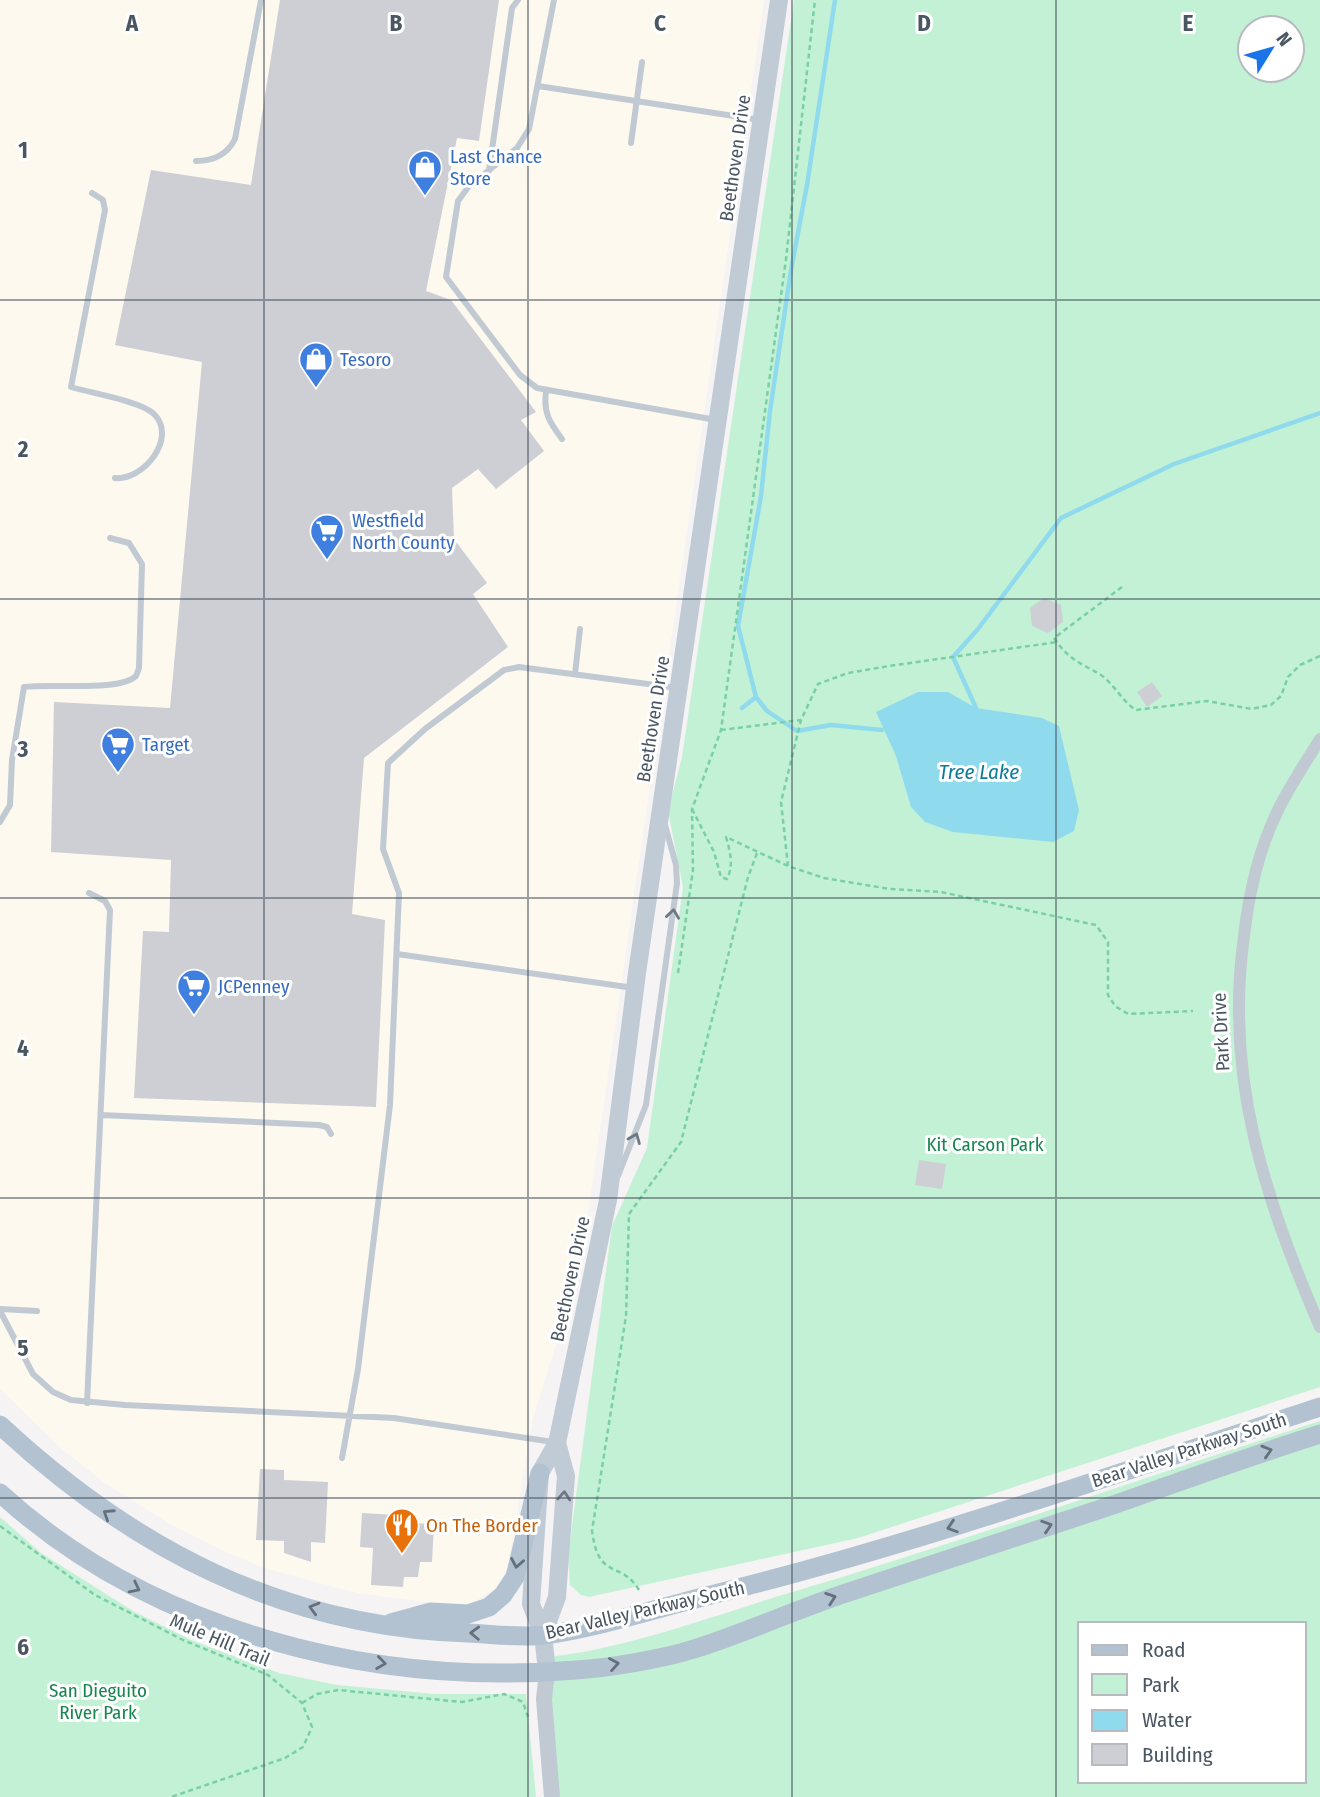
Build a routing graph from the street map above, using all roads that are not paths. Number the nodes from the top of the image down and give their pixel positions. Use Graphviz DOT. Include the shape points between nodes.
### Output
graph roads {
  1 [pos="261,0"];
  2 [pos="518,0"];
  3 [pos="555,0"];
  4 [pos="779,0"];
  5 [pos="642,62"];
  6 [pos="538,86"];
  7 [pos="637,102"];
  8 [pos="762,121"];
  9 [pos="631,143"];
  10 [pos="196,161"];
  11 [pos="489,171"];
  12 [pos="92,193"];
  13 [pos="547,392"];
  14 [pos="718,420"];
  15 [pos="562,439"];
  16 [pos="115,478"];
  17 [pos="110,538"];
  18 [pos="580,629"];
  19 [pos="575,674"];
  20 [pos="680,688"];
  21 [pos="1320,739"];
  22 [pos="661,811"];
  23 [pos="0,821"];
  24 [pos="89,892"];
  25 [pos="397,954"];
  26 [pos="635,988"];
  27 [pos="101,1115"];
  28 [pos="331,1134"];
  29 [pos="608,1200"];
  30 [pos="0,1310"];
  31 [pos="37,1311"];
  32 [pos="1320,1327"];
  33 [pos="87,1403"];
  34 [pos="1320,1407"];
  35 [pos="350,1417"];
  36 [pos="0,1425"];
  37 [pos="1320,1434"];
  38 [pos="557,1443"];
  39 [pos="342,1458"];
  40 [pos="540,1473"];
  41 [pos="0,1493"];
  42 [pos="379,1626"];
  43 [pos="543,1635"];
  44 [pos="547,1671"];
  45 [pos="552,1797"];
  1 -- 10 [label="lane" via="235,139 216,158"];
  2 -- 11 [label="lane" via="512,8"];
  3 -- 6 [label="lane"];
  4 -- 8 [label="main road, Beethoven Drive"];
  5 -- 7 [label="lane"];
  6 -- 7 [label="lane"];
  6 -- 11 [label="lane" via="524,140"];
  7 -- 8 [label="lane"];
  7 -- 9 [label="lane"];
  8 -- 14 [label="main road, Beethoven Drive"];
  11 -- 13 [label="lane" via="458,201 446,277 520,375"];
  12 -- 16 [label="lane" via="103,200 105,210 71,387 150,411 161,432 153,457 142,472 128,479"];
  13 -- 14 [label="lane"];
  13 -- 15 [label="lane" via="547,417"];
  14 -- 20 [label="main road, Beethoven Drive"];
  17 -- 23 [label="lane" via="129,543 142,564 136,676 116,686 24,687 10,805"];
  18 -- 19 [label="lane"];
  19 -- 20 [label="lane"];
  19 -- 25 [label="lane" via="519,667 504,670 387,763 383,849 399,892"];
  20 -- 22 [label="main road, Beethoven Drive"];
  21 -- 32 [label="street, Park Drive" via="1278,810 1250,888 1238,978 1238,1055 1251,1133 1264,1184"];
  22 -- 26 [label="main road, Beethoven Drive"];
  29 -- 22 [label="lane, one-way" via="646,1105 677,883"];
  24 -- 27 [label="lane" via="105,901 110,910"];
  25 -- 26 [label="lane"];
  25 -- 35 [label="lane" via="390,1105"];
  26 -- 29 [label="main road, Beethoven Drive"];
  27 -- 28 [label="lane" via="320,1125"];
  27 -- 33 [label="lane"];
  29 -- 38 [label="main road, Beethoven Drive"];
  30 -- 31 [label="lane"];
  30 -- 33 [label="lane" via="17,1350 42,1385 62,1397"];
  33 -- 35 [label="lane"];
  34 -- 43 [label="main road, Bear Valley Parkway South, one-way" via="894,1546"];
  35 -- 38 [label="lane" via="421,1421"];
  35 -- 39 [label="lane"];
  42 -- 36 [label="main road, Bear Valley Parkway South, one-way" via="254,1591 193,1565 97,1507 50,1472"];
  44 -- 37 [label="main road, Bear Valley Parkway South, one-way" via="692,1650 843,1593"];
  38 -- 40 [label="main road, Beethoven Drive"];
  43 -- 38 [label="main road, Beethoven Drive, one-way" via="556,1597 566,1476"];
  40 -- 42 [label="main road, one-way" via="514,1577 503,1595 480,1611 432,1612"];
  40 -- 43 [label="main road, Beethoven Drive" via="531,1604"];
  41 -- 44 [label="main road, Bear Valley Parkway South, one-way" via="101,1570 212,1622 343,1657 403,1667"];
  43 -- 42 [label="main road, Bear Valley Parkway South, one-way"];
  43 -- 44 [label="main road, Beethoven Drive"];
  44 -- 45 [label="street, Beethoven Drive" via="544,1699"];
}
